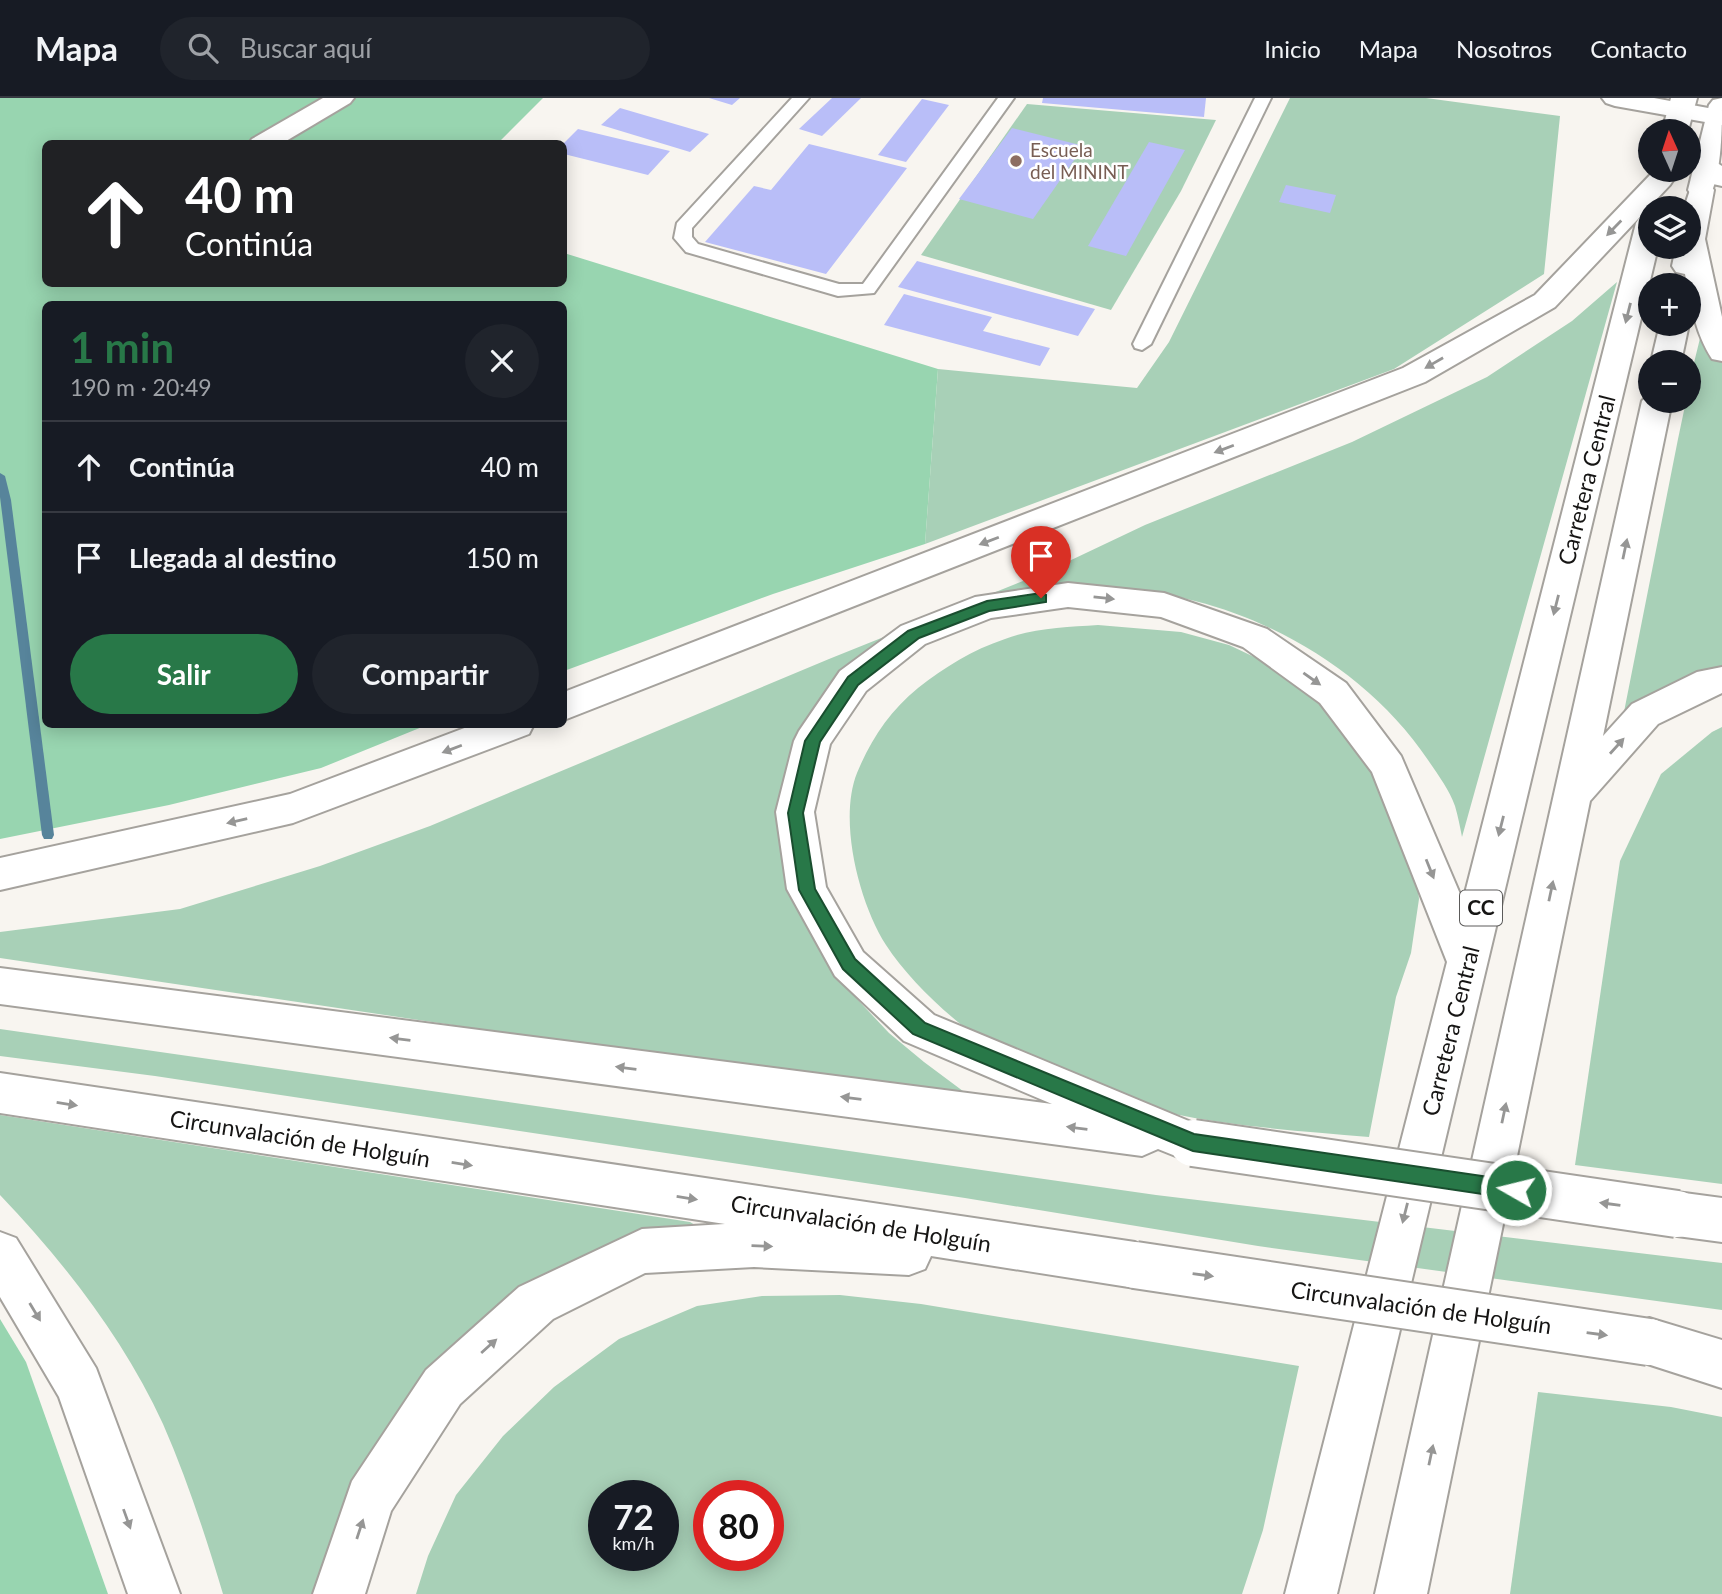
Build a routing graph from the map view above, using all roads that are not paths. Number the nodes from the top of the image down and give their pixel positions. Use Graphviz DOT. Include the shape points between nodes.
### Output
graph roads {
  1 [pos="341,98"];
  2 [pos="801,98"];
  3 [pos="1006,98"];
  4 [pos="1263,98"];
  5 [pos="1615,98"];
  6 [pos="1721,112"];
  7 [pos="1680,113"];
  8 [pos="268,140"];
  9 [pos="1705,173"];
  10 [pos="1660,186"];
  11 [pos="1701,196"];
  12 [pos="1641,259"];
  13 [pos="1696,259"];
  14 [pos="1142,344"];
  15 [pos="1722,352"];
  16 [pos="1654,413"];
  17 [pos="1722,680"];
  18 [pos="567,705"];
  19 [pos="505,728"];
  20 [pos="1572,797"];
  21 [pos="0,874"];
  22 [pos="1468,963"];
  23 [pos="0,986"];
  24 [pos="0,1093"];
  25 [pos="1193,1143"];
  26 [pos="1677,1214"];
  27 [pos="1722,1214"];
  28 [pos="1722,1220"];
  29 [pos="0,1254"];
  30 [pos="1135,1265"];
  31 [pos="1649,1342"];
  32 [pos="1722,1351"];
  33 [pos="1722,1364"];
  34 [pos="1419,1512"];
  35 [pos="154,1594"];
  36 [pos="339,1594"];
  37 [pos="1311,1594"];
  38 [pos="1401,1594"];
  39 [pos="1418,1594"];
  1 -- 8 [label="main road"];
  2 -- 3 [label="lane" via="683,227 684,238 692,248 855,291 868,289"];
  4 -- 14 [label="lane"];
  5 -- 7 [label="main road"];
  6 -- 7 [label="main road"];
  6 -- 9 [label="main road"];
  9 -- 11 [label="main road"];
  10 -- 18 [label="main road, one-way" via="1545,301 1414,375"];
  12 -- 22 [label="main road, Carretera Central / CC, one-way"];
  13 -- 15 [label="main road" via="1707,316"];
  20 -- 16 [label="main road, one-way"];
  20 -- 17 [label="main road, one-way" via="1645,714"];
  19 -- 21 [label="main road, one-way" via="293,808"];
  34 -- 20 [label="main road, one-way"];
  25 -- 22 [label="main road, one-way" via="919,1028 849,964 807,890 795,813 812,741 853,681 914,635 987,606 1068,595 1164,605 1255,638 1333,693 1388,765"];
  22 -- 37 [label="main road, Carretera Central / CC, one-way"];
  25 -- 23 [label="main road, one-way"];
  24 -- 30 [label="main road, Circunvalación de Holguín, one-way"];
  26 -- 25 [label="main road, one-way, bridge"];
  26 -- 27 [label="main road"];
  26 -- 28 [label="main road"];
  29 -- 35 [label="main road, one-way" via="79,1385"];
  30 -- 31 [label="main road, Circunvalación de Holguín, one-way, bridge"];
  36 -- 30 [label="main road, one-way" via="370,1499 443,1387 537,1303 642,1251 754,1245"];
  31 -- 32 [label="main road, Circunvalación de Holguín"];
  31 -- 33 [label="main road"];
  34 -- 38 [label="main road"];
  34 -- 39 [label="main road"];
}
